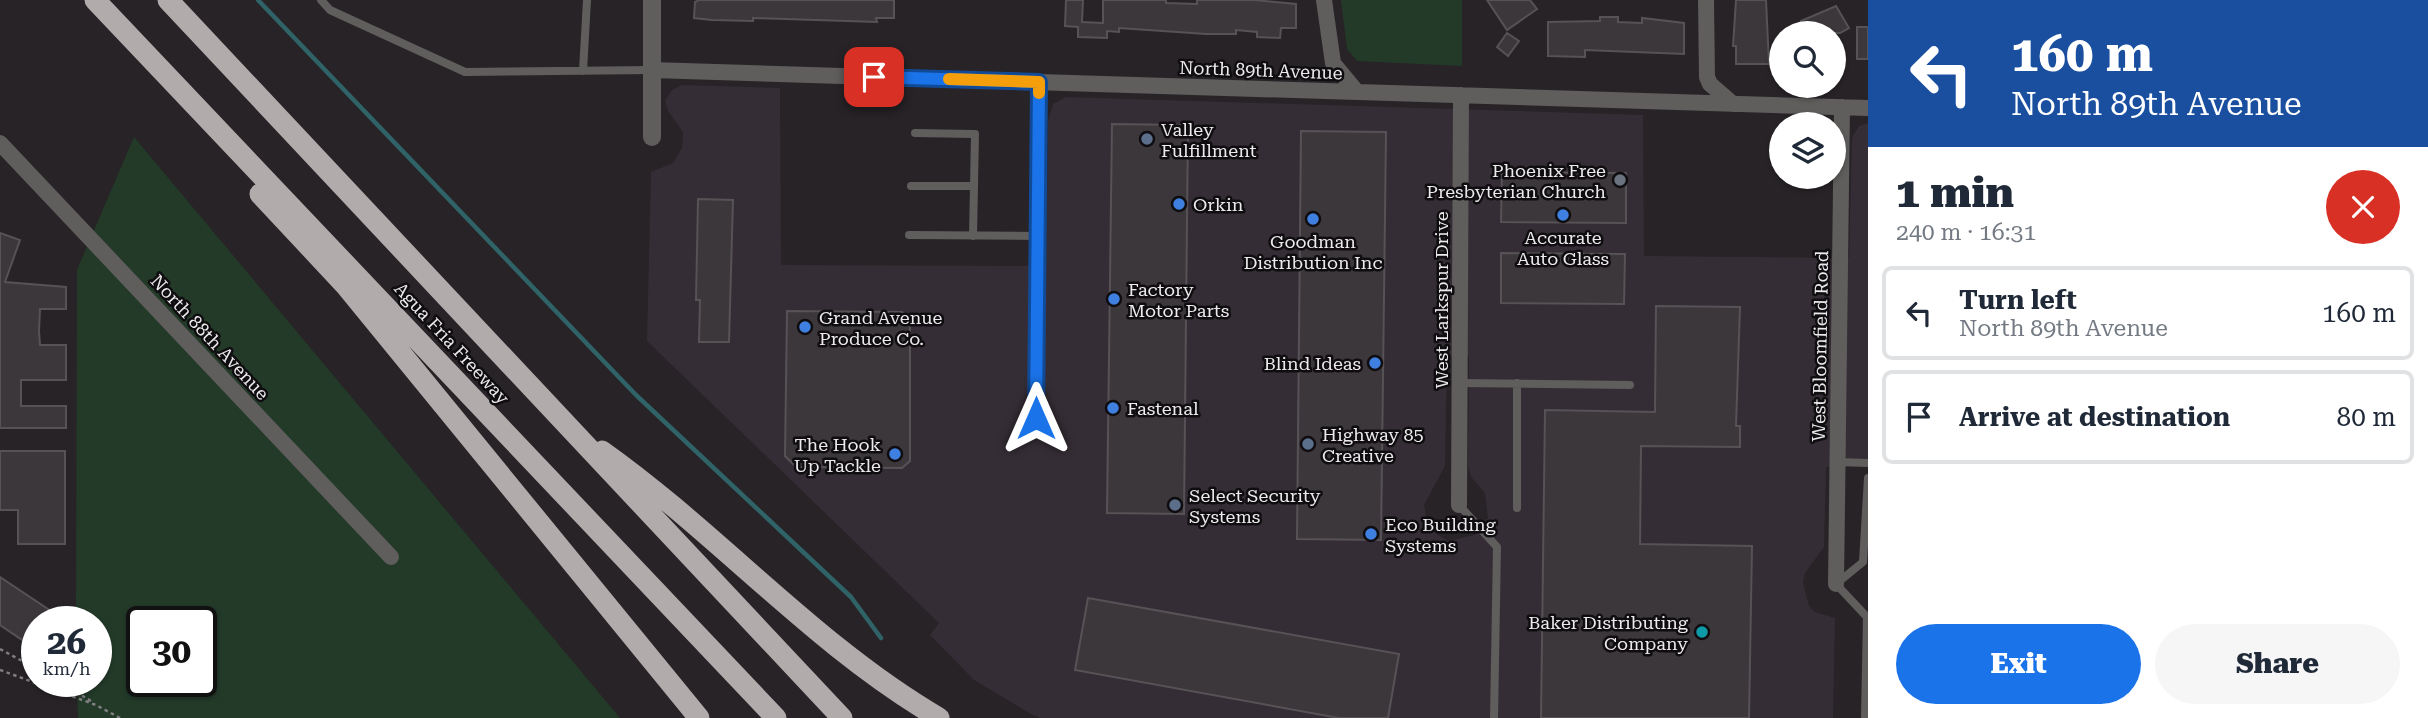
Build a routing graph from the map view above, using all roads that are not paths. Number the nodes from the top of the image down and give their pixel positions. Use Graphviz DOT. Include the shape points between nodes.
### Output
graph roads {
  1 [pos="95,0"];
  2 [pos="168,0"];
  3 [pos="321,0"];
  4 [pos="587,0"];
  5 [pos="652,0"];
  6 [pos="1324,0"];
  7 [pos="1706,0"];
  8 [pos="652,70"];
  9 [pos="583,71"];
  10 [pos="1039,82"];
  11 [pos="1357,92"];
  12 [pos="186,95"];
  13 [pos="1461,96"];
  14 [pos="1732,104"];
  15 [pos="1842,107"];
  16 [pos="1868,108"];
  17 [pos="915,133"];
  18 [pos="652,137"];
  19 [pos="0,143"];
  20 [pos="911,186"];
  21 [pos="974,186"];
  22 [pos="909,235"];
  23 [pos="973,236"];
  24 [pos="1038,236"];
  25 [pos="1461,383"];
  26 [pos="1517,383"];
  27 [pos="1630,385"];
  28 [pos="1036,418"];
  29 [pos="563,424"];
  30 [pos="1838,462"];
  31 [pos="1868,464"];
  32 [pos="1868,478"];
  33 [pos="1459,505"];
  34 [pos="1517,508"];
  35 [pos="391,557"];
  36 [pos="1836,584"];
  37 [pos="699,718"];
  38 [pos="776,718"];
  39 [pos="842,718"];
  40 [pos="939,718"];
  41 [pos="1494,718"];
  42 [pos="1866,718"];
  1 -- 12 [label="highway, Agua Fria Freeway"];
  2 -- 29 [label="highway, Agua Fria Freeway"];
  3 -- 9 [label="lane" via="330,10 465,72"];
  4 -- 9 [label="lane"];
  5 -- 8 [label="street"];
  6 -- 11 [label="street" via="1333,63"];
  7 -- 14 [label="street" via="1707,77"];
  8 -- 9 [label="lane"];
  8 -- 10 [label="street, North 89th Avenue"];
  8 -- 18 [label="street"];
  10 -- 11 [label="street, North 89th Avenue"];
  10 -- 24 [label="street"];
  11 -- 13 [label="street, North 89th Avenue"];
  12 -- 37 [label="highway" via="206,136 346,286"];
  12 -- 38 [label="highway, Agua Fria Freeway"];
  13 -- 14 [label="street, North 89th Avenue"];
  13 -- 25 [label="street, West Larkspur Drive"];
  14 -- 15 [label="street, North 89th Avenue"];
  15 -- 16 [label="street, North 89th Avenue"];
  15 -- 30 [label="street, West Bloomfield Road"];
  17 -- 21 [label="lane" via="975,134"];
  19 -- 35 [label="street, North 88th Avenue"];
  20 -- 21 [label="lane"];
  21 -- 23 [label="lane"];
  22 -- 23 [label="lane"];
  23 -- 24 [label="lane"];
  24 -- 28 [label="street"];
  25 -- 26 [label="lane"];
  25 -- 33 [label="street, West Larkspur Drive"];
  26 -- 27 [label="lane"];
  26 -- 34 [label="lane"];
  29 -- 39 [label="highway, Agua Fria Freeway"];
  29 -- 40 [label="highway" via="636,475 813,629"];
  30 -- 31 [label="lane"];
  30 -- 36 [label="street, West Bloomfield Road"];
  32 -- 36 [label="lane" via="1863,562"];
  33 -- 41 [label="lane" via="1497,547"];
  36 -- 42 [label="lane" via="1867,617"];
}
